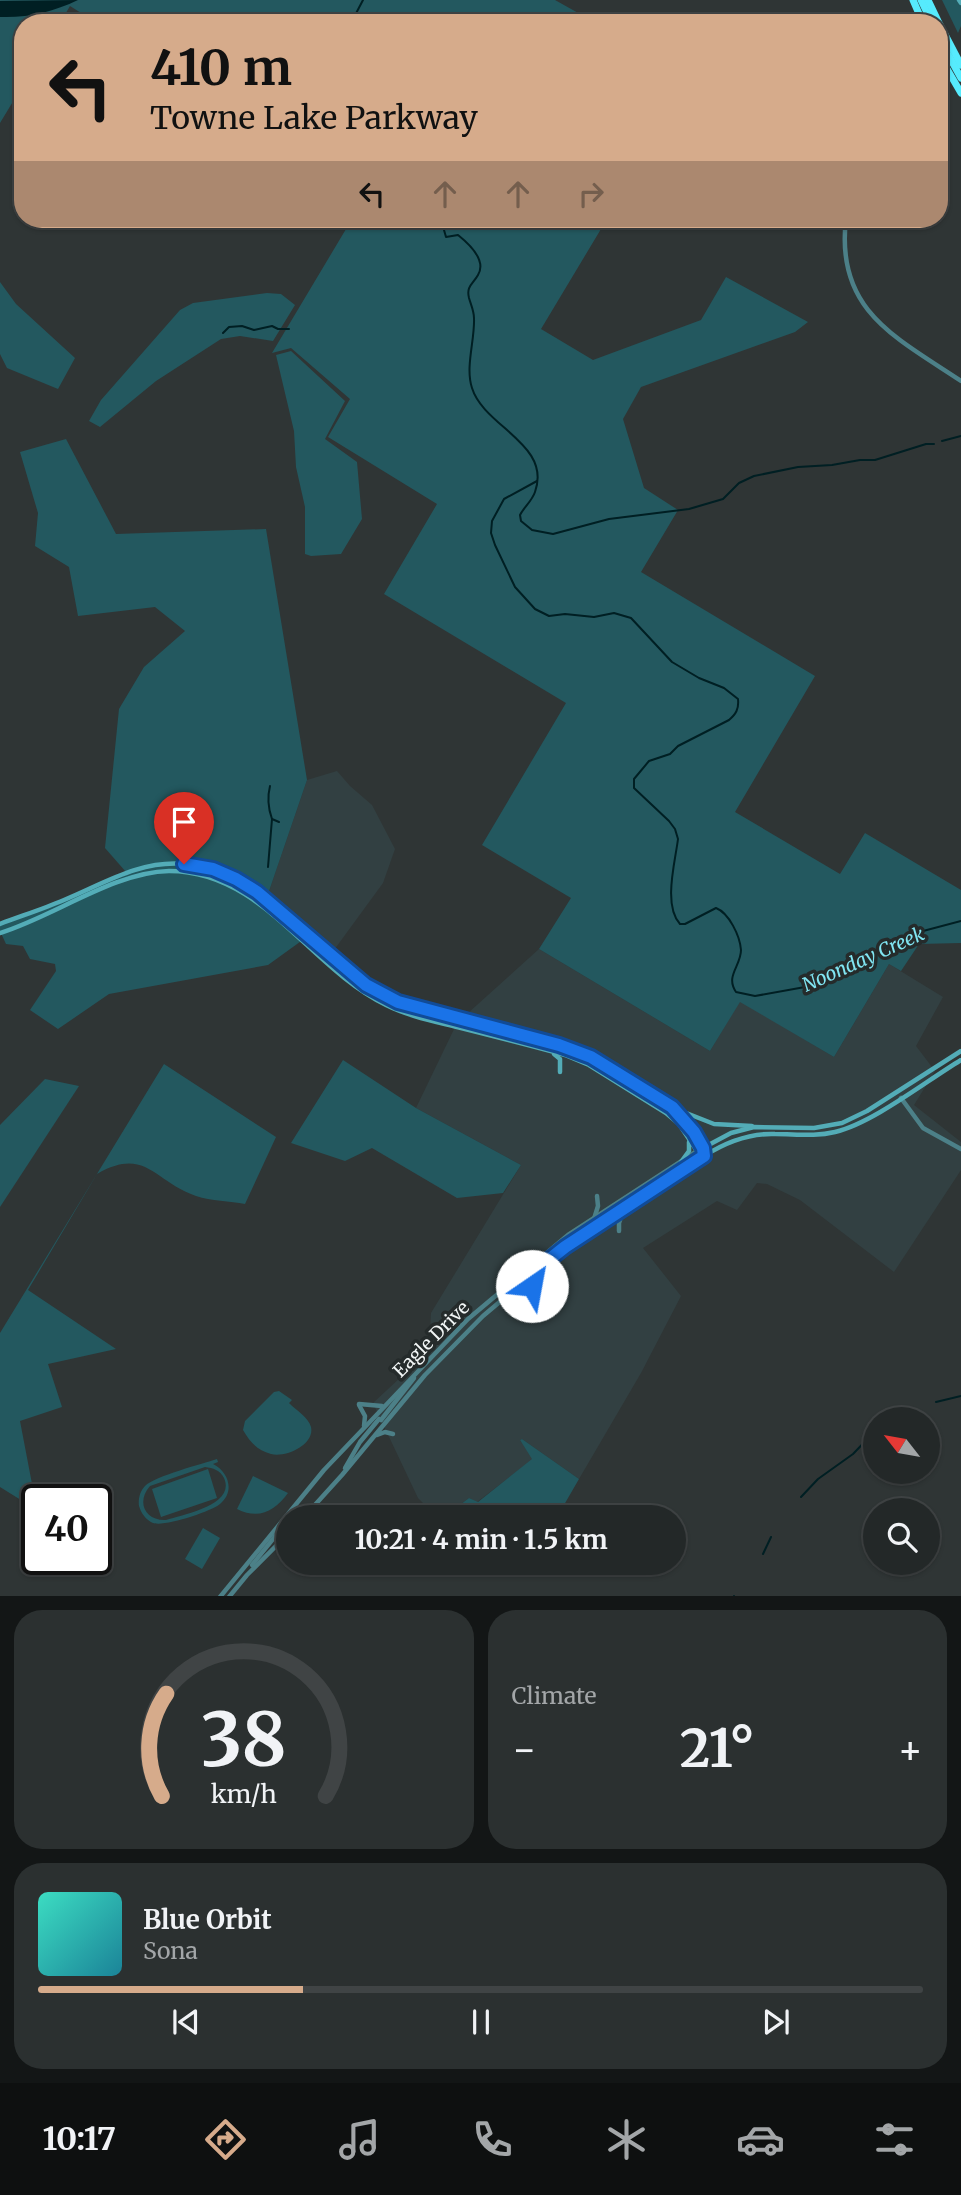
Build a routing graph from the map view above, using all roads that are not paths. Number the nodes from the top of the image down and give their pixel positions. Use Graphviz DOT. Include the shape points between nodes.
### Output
graph roads {
  1 [pos="948,41"];
  2 [pos="948,54"];
  3 [pos="961,65"];
  4 [pos="948,71"];
  5 [pos="961,78"];
  6 [pos="961,93"];
  7 [pos="845,228"];
  8 [pos="961,381"];
  9 [pos="0,925"];
  10 [pos="0,933"];
  11 [pos="547,1050"];
  12 [pos="961,1051"];
  13 [pos="961,1059"];
  14 [pos="560,1072"];
  15 [pos="901,1098"];
  16 [pos="672,1107"];
  17 [pos="763,1127"];
  18 [pos="688,1138"];
  19 [pos="700,1149"];
  20 [pos="961,1149"];
  21 [pos="704,1156"];
  22 [pos="681,1162"];
  23 [pos="597,1196"];
  24 [pos="625,1207"];
  25 [pos="594,1219"];
  26 [pos="619,1231"];
  27 [pos="536,1270"];
  28 [pos="514,1289"];
  29 [pos="418,1371"];
  30 [pos="386,1404"];
  31 [pos="363,1428"];
  32 [pos="393,1434"];
  33 [pos="373,1438"];
  34 [pos="342,1475"];
  35 [pos="295,1505"];
  36 [pos="315,1505"];
  37 [pos="276,1527"];
  38 [pos="276,1535"];
  39 [pos="276,1545"];
  40 [pos="252,1565"];
  41 [pos="221,1596"];
  42 [pos="230,1596"];
  1 -- 3 [label="highway"];
  2 -- 5 [label="highway"];
  4 -- 6 [label="highway"];
  7 -- 8 [label="street" via="847,270 865,309 889,333"];
  9 -- 16 [label="main road" via="148,865 213,869 257,892 385,996 422,1011 574,1050"];
  10 -- 11 [label="main road" via="132,877 200,874 227,883 255,901 355,986 386,1005"];
  11 -- 14 [label="main road" via="560,1059"];
  11 -- 18 [label="main road" via="584,1062 654,1105"];
  12 -- 17 [label="main road" via="842,1123 814,1128"];
  13 -- 15 [label="main road"];
  15 -- 20 [label="street" via="925,1130"];
  15 -- 21 [label="main road" via="843,1130 748,1136"];
  16 -- 17 [label="main road" via="714,1124"];
  16 -- 19 [label="main road" via="690,1126"];
  17 -- 19 [label="main road" via="731,1133"];
  18 -- 19 [label="main road"];
  18 -- 22 [label="main road" via="689,1151"];
  19 -- 21 [label="main road"];
  19 -- 22 [label="street, Eagle Drive"];
  21 -- 24 [label="street, Eagle Drive"];
  22 -- 25 [label="street, Eagle Drive"];
  23 -- 25 [label="street"];
  24 -- 26 [label="street"];
  24 -- 27 [label="street, Eagle Drive"];
  25 -- 29 [label="street, Eagle Drive" via="515,1279"];
  27 -- 28 [label="street, Eagle Drive"];
  27 -- 28 [label="street" via="534,1293"];
  28 -- 33 [label="street, Eagle Drive" via="447,1350"];
  29 -- 30 [label="street, Eagle Drive"];
  29 -- 34 [label="street" via="360,1443"];
  30 -- 31 [label="street, Eagle Drive"];
  30 -- 31 [label="street" via="359,1405 366,1419"];
  31 -- 35 [label="street, Eagle Drive"];
  32 -- 33 [label="street" via="385,1432"];
  33 -- 34 [label="street, Eagle Drive"];
  34 -- 36 [label="street, Eagle Drive"];
  37 -- 41 [label="street, Eagle Drive"];
  38 -- 40 [label="street"];
  39 -- 42 [label="street"];
}
